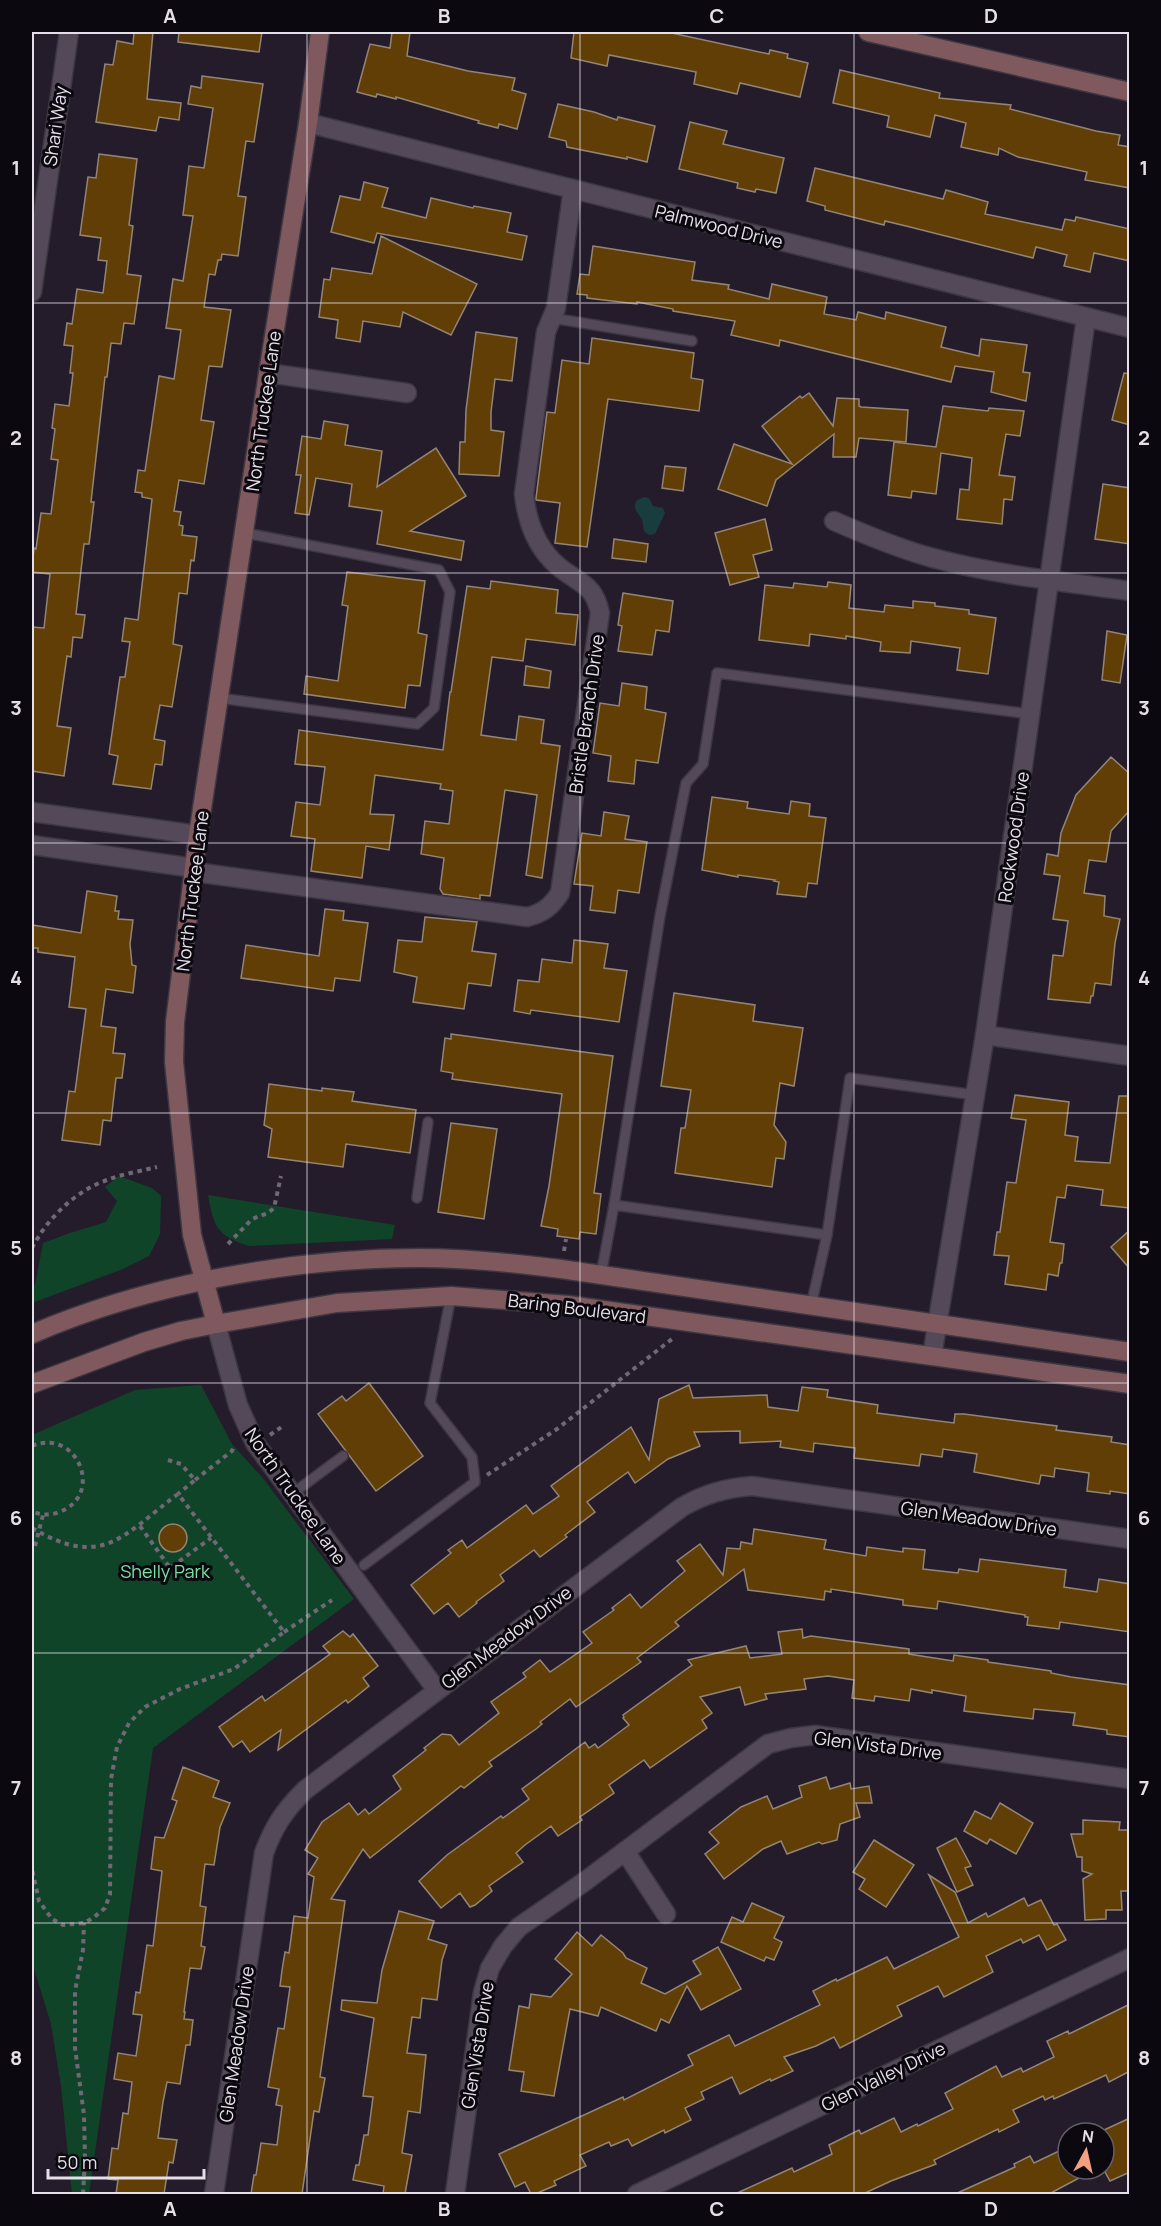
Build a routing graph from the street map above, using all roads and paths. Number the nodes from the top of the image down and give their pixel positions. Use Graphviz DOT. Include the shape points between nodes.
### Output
graph roads {
  1 [pos="69,32"];
  2 [pos="320,32"];
  3 [pos="868,32"];
  4 [pos="1130,92"];
  5 [pos="308,123"];
  6 [pos="40,172"];
  7 [pos="573,189"];
  8 [pos="32,292"];
  9 [pos="552,318"];
  10 [pos="1086,318"];
  11 [pos="1130,328"];
  12 [pos="692,341"];
  13 [pos="268,373"];
  14 [pos="407,393"];
  15 [pos="834,520"];
  16 [pos="245,533"];
  17 [pos="1049,580"];
  18 [pos="1130,591"];
  19 [pos="219,698"];
  20 [pos="1030,714"];
  21 [pos="32,812"];
  22 [pos="198,835"];
  23 [pos="32,845"];
  24 [pos="194,870"];
  25 [pos="985,1035"];
  26 [pos="1130,1056"];
  27 [pos="975,1095"];
  28 [pos="428,1122"];
  29 [pos="157,1167"];
  30 [pos="281,1176"];
  31 [pos="417,1198"];
  32 [pos="614,1205"];
  33 [pos="827,1235"];
  34 [pos="32,1236"];
  35 [pos="37,1237"];
  36 [pos="566,1239"];
  37 [pos="228,1244"];
  38 [pos="32,1248"];
  39 [pos="564,1252"];
  40 [pos="601,1275"];
  41 [pos="205,1280"];
  42 [pos="451,1296"];
  43 [pos="811,1306"];
  44 [pos="216,1324"];
  45 [pos="937,1324"];
  46 [pos="32,1334"];
  47 [pos="677,1335"];
  48 [pos="1130,1352"];
  49 [pos="932,1356"];
  50 [pos="32,1384"];
  51 [pos="1130,1384"];
  52 [pos="283,1426"];
  53 [pos="267,1437"];
  54 [pos="234,1445"];
  55 [pos="32,1446"];
  56 [pos="343,1456"];
  57 [pos="168,1460"];
  58 [pos="195,1480"];
  59 [pos="475,1482"];
  60 [pos="178,1494"];
  61 [pos="292,1494"];
  62 [pos="32,1511"];
  63 [pos="42,1515"];
  64 [pos="140,1526"];
  65 [pos="32,1528"];
  66 [pos="39,1532"];
  67 [pos="211,1538"];
  68 [pos="1130,1539"];
  69 [pos="35,1546"];
  70 [pos="364,1565"];
  71 [pos="332,1600"];
  72 [pos="284,1632"];
  73 [pos="436,1689"];
  74 [pos="1130,1779"];
  75 [pos="626,1851"];
  76 [pos="32,1869"];
  77 [pos="666,1914"];
  78 [pos="84,1923"];
  79 [pos="1130,1958"];
  80 [pos="83,2194"];
  81 [pos="214,2194"];
  82 [pos="455,2194"];
  83 [pos="637,2194"];
  1 -- 6 [label="street, Shari Way"];
  2 -- 5 [label="main road, North Truckee Lane"];
  3 -- 4 [label="main road"];
  5 -- 7 [label="street, Palmwood Drive"];
  5 -- 13 [label="main road, North Truckee Lane"];
  6 -- 8 [label="street, Shari Way"];
  7 -- 9 [label="street, Bristle Branch Drive"];
  7 -- 10 [label="street, Palmwood Drive"];
  9 -- 12 [label="lane"];
  9 -- 24 [label="street, Bristle Branch Drive" via="546,332 525,481 527,515 544,552 589,587 600,613 560,894 540,914 527,917"];
  10 -- 11 [label="street, Palmwood Drive"];
  10 -- 17 [label="street, Rockwood Drive"];
  13 -- 14 [label="street"];
  13 -- 16 [label="main road, North Truckee Lane"];
  15 -- 17 [label="street" via="931,558"];
  16 -- 19 [label="main road, North Truckee Lane"];
  16 -- 19 [label="lane" via="439,570 450,592 434,708 417,724"];
  17 -- 18 [label="street"];
  17 -- 20 [label="street, Rockwood Drive"];
  19 -- 22 [label="main road, North Truckee Lane"];
  20 -- 25 [label="street, Rockwood Drive"];
  20 -- 32 [label="lane" via="717,673 703,764 686,783 660,916"];
  21 -- 22 [label="street"];
  22 -- 24 [label="main road, North Truckee Lane"];
  23 -- 24 [label="street, Bristle Branch Drive"];
  24 -- 41 [label="main road, North Truckee Lane" via="175,1022 174,1062 192,1235"];
  25 -- 26 [label="street"];
  25 -- 27 [label="street, Rockwood Drive"];
  27 -- 33 [label="lane" via="850,1078"];
  27 -- 45 [label="street, Rockwood Drive"];
  28 -- 31 [label="lane"];
  29 -- 35 [label="path" via="106,1180 64,1204"];
  30 -- 37 [label="path" via="273,1208 252,1219"];
  32 -- 33 [label="lane"];
  32 -- 40 [label="lane"];
  33 -- 43 [label="lane"];
  34 -- 35 [label="path"];
  35 -- 38 [label="path"];
  36 -- 39 [label="path"];
  40 -- 41 [label="main road, Baring Boulevard" via="516,1263 411,1258 305,1266"];
  40 -- 43 [label="main road, Baring Boulevard"];
  41 -- 44 [label="main road, North Truckee Lane"];
  41 -- 46 [label="main road, Baring Boulevard" via="102,1307"];
  42 -- 44 [label="main road, Baring Boulevard" via="337,1303"];
  42 -- 49 [label="main road, Baring Boulevard" via="567,1305"];
  42 -- 59 [label="lane" via="430,1403 472,1457"];
  43 -- 45 [label="main road, Baring Boulevard"];
  44 -- 50 [label="main road, Baring Boulevard" via="144,1342"];
  44 -- 61 [label="street, North Truckee Lane" via="246,1425"];
  45 -- 48 [label="main road, Baring Boulevard"];
  45 -- 49 [label="street, Rockwood Drive"];
  47 -- 59 [label="path" via="556,1429"];
  49 -- 51 [label="main road, Baring Boulevard"];
  52 -- 53 [label="path"];
  54 -- 58 [label="path" via="232,1451"];
  55 -- 63 [label="path" via="46,1442 65,1448 82,1471 81,1490 70,1506"];
  56 -- 61 [label="lane"];
  57 -- 58 [label="path" via="180,1464"];
  58 -- 60 [label="path"];
  59 -- 70 [label="lane"];
  60 -- 64 [label="path"];
  60 -- 67 [label="path"];
  61 -- 73 [label="street, North Truckee Lane"];
  62 -- 63 [label="path"];
  63 -- 66 [label="path"];
  64 -- 66 [label="path" via="104,1546 90,1548"];
  64 -- 67 [label="path" via="170,1568"];
  65 -- 66 [label="path"];
  66 -- 69 [label="path"];
  67 -- 72 [label="path"];
  68 -- 73 [label="street, Glen Meadow Drive" via="752,1486 727,1488 682,1507"];
  71 -- 72 [label="path"];
  72 -- 78 [label="path" via="234,1669 145,1707 129,1723 117,1746 111,1779 110,1894 105,1908"];
  73 -- 81 [label="street, Glen Meadow Drive" via="305,1790 285,1809 273,1830 264,1853"];
  74 -- 75 [label="street, Glen Vista Drive" via="815,1735 791,1738 768,1744"];
  75 -- 77 [label="street"];
  75 -- 82 [label="street, Glen Vista Drive" via="519,1927 490,1968 483,1992"];
  76 -- 78 [label="path" via="39,1901 52,1919 63,1925"];
  78 -- 80 [label="path" via="75,1991 75,2037 84,2115"];
  79 -- 83 [label="street, Glen Valley Drive"];
}
